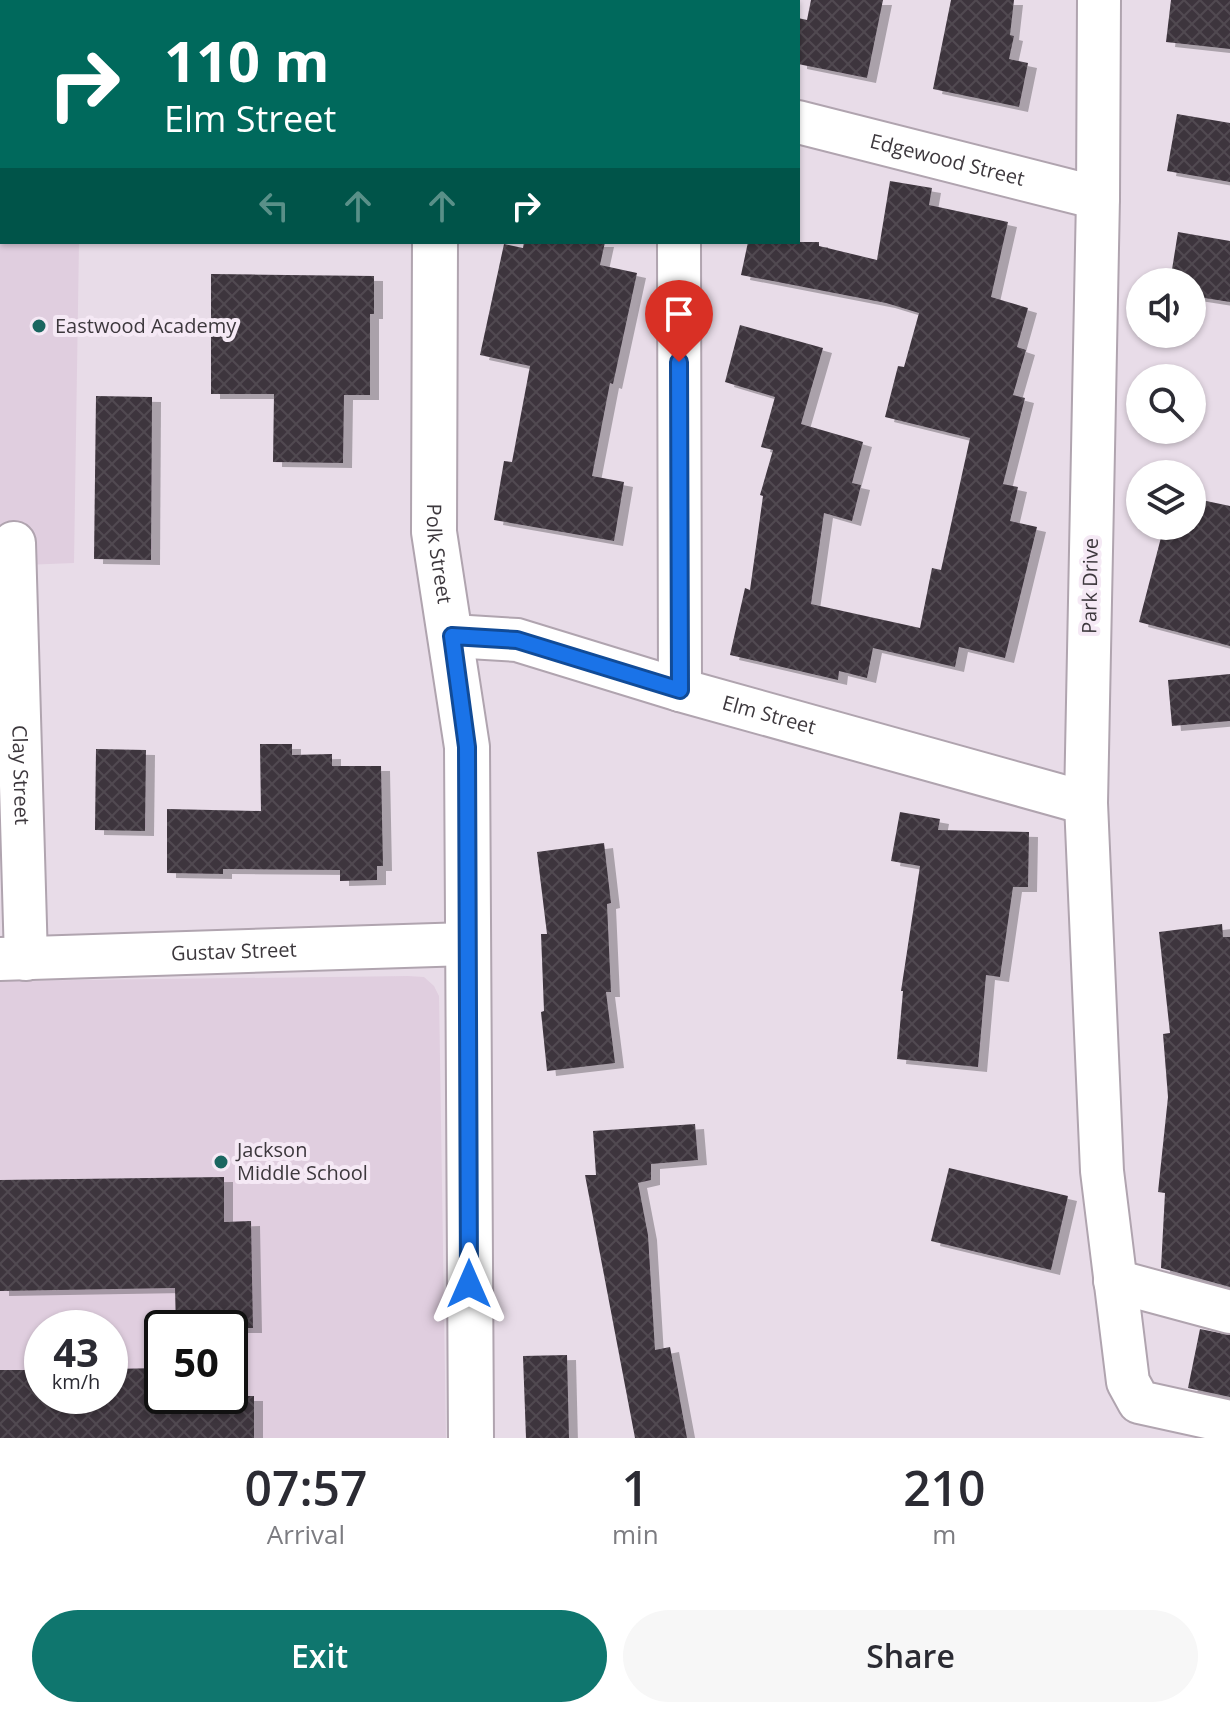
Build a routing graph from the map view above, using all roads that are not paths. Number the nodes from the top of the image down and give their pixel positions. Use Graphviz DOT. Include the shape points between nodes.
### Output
graph roads {
  1 [pos="1099,0"];
  2 [pos="800,123"];
  3 [pos="1098,198"];
  4 [pos="435,244"];
  5 [pos="679,244"];
  6 [pos="14,543"];
  7 [pos="452,636"];
  8 [pos="680,690"];
  9 [pos="1086,803"];
  10 [pos="467,944"];
  11 [pos="13,959"];
  12 [pos="1115,1281"];
  13 [pos="1230,1312"];
  14 [pos="1230,1422"];
  15 [pos="471,1438"];
  1 -- 3 [label="street, Park Drive"];
  2 -- 3 [label="street, Edgewood Street"];
  3 -- 9 [label="street, Park Drive"];
  4 -- 7 [label="main road, Polk Street" via="434,532"];
  5 -- 8 [label="street"];
  6 -- 11 [label="street, Clay Street"];
  7 -- 8 [label="street, Elm Street" via="517,640"];
  7 -- 10 [label="main road, Polk Street" via="467,747"];
  8 -- 9 [label="street, Elm Street"];
  9 -- 12 [label="street, Park Drive" via="1102,1171"];
  10 -- 11 [label="street, Gustav Street"];
  10 -- 15 [label="main road, Polk Street"];
  12 -- 13 [label="street"];
  12 -- 14 [label="street, Park Drive" via="1128,1382 1139,1402"];
}
